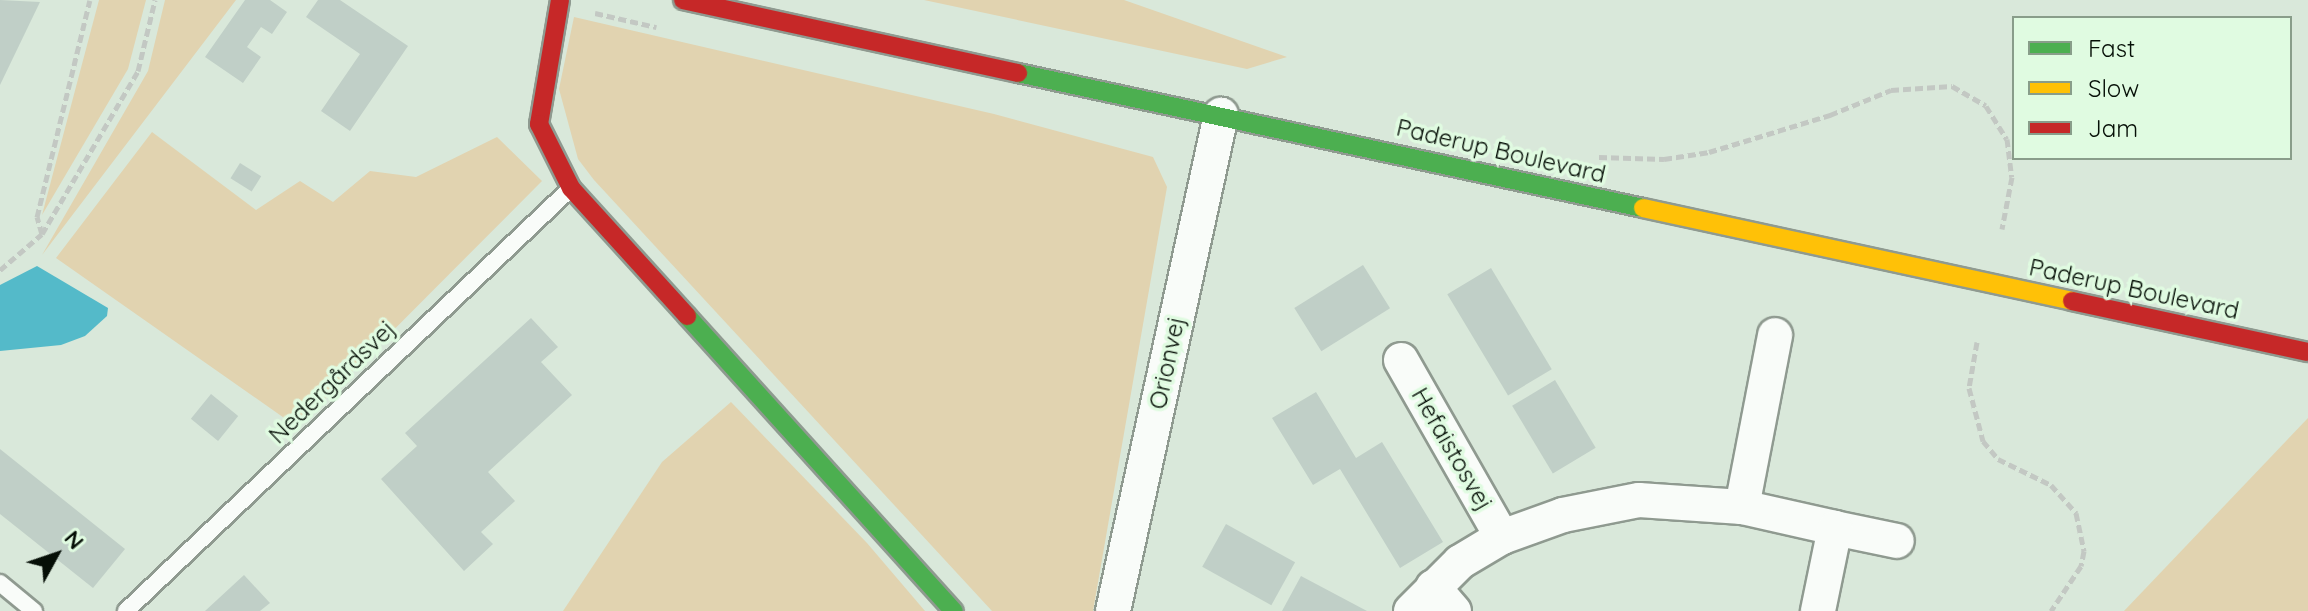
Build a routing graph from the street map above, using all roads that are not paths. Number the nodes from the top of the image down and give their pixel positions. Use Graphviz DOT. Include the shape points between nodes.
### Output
graph roads {
  1 [pos="560,0"];
  2 [pos="683,0"];
  3 [pos="1221,115"];
  4 [pos="571,188"];
  5 [pos="1775,335"];
  6 [pos="2308,352"];
  7 [pos="1401,360"];
  8 [pos="1742,507"];
  9 [pos="1835,528"];
  10 [pos="1502,537"];
  11 [pos="1897,541"];
  12 [pos="0,583"];
  13 [pos="1433,603"];
  14 [pos="34,611"];
  15 [pos="126,611"];
  16 [pos="954,611"];
  17 [pos="1113,611"];
  18 [pos="1818,611"];
  1 -- 4 [label="street" via="539,124"];
  2 -- 3 [label="street, Paderup Boulevard"];
  3 -- 6 [label="street, Paderup Boulevard"];
  3 -- 17 [label="street, Orionvej"];
  4 -- 15 [label="lane, Nedergårdsvej"];
  4 -- 16 [label="street"];
  5 -- 8 [label="street"];
  7 -- 10 [label="street, Hefaistosvej"];
  8 -- 9 [label="street, Hefaistosvej"];
  8 -- 10 [label="street, Hefaistosvej" via="1639,500 1563,515"];
  9 -- 11 [label="street, Hefaistosvej"];
  9 -- 18 [label="street"];
  10 -- 13 [label="street, Hefaistosvej" via="1460,562"];
  12 -- 14 [label="lane"];
}
